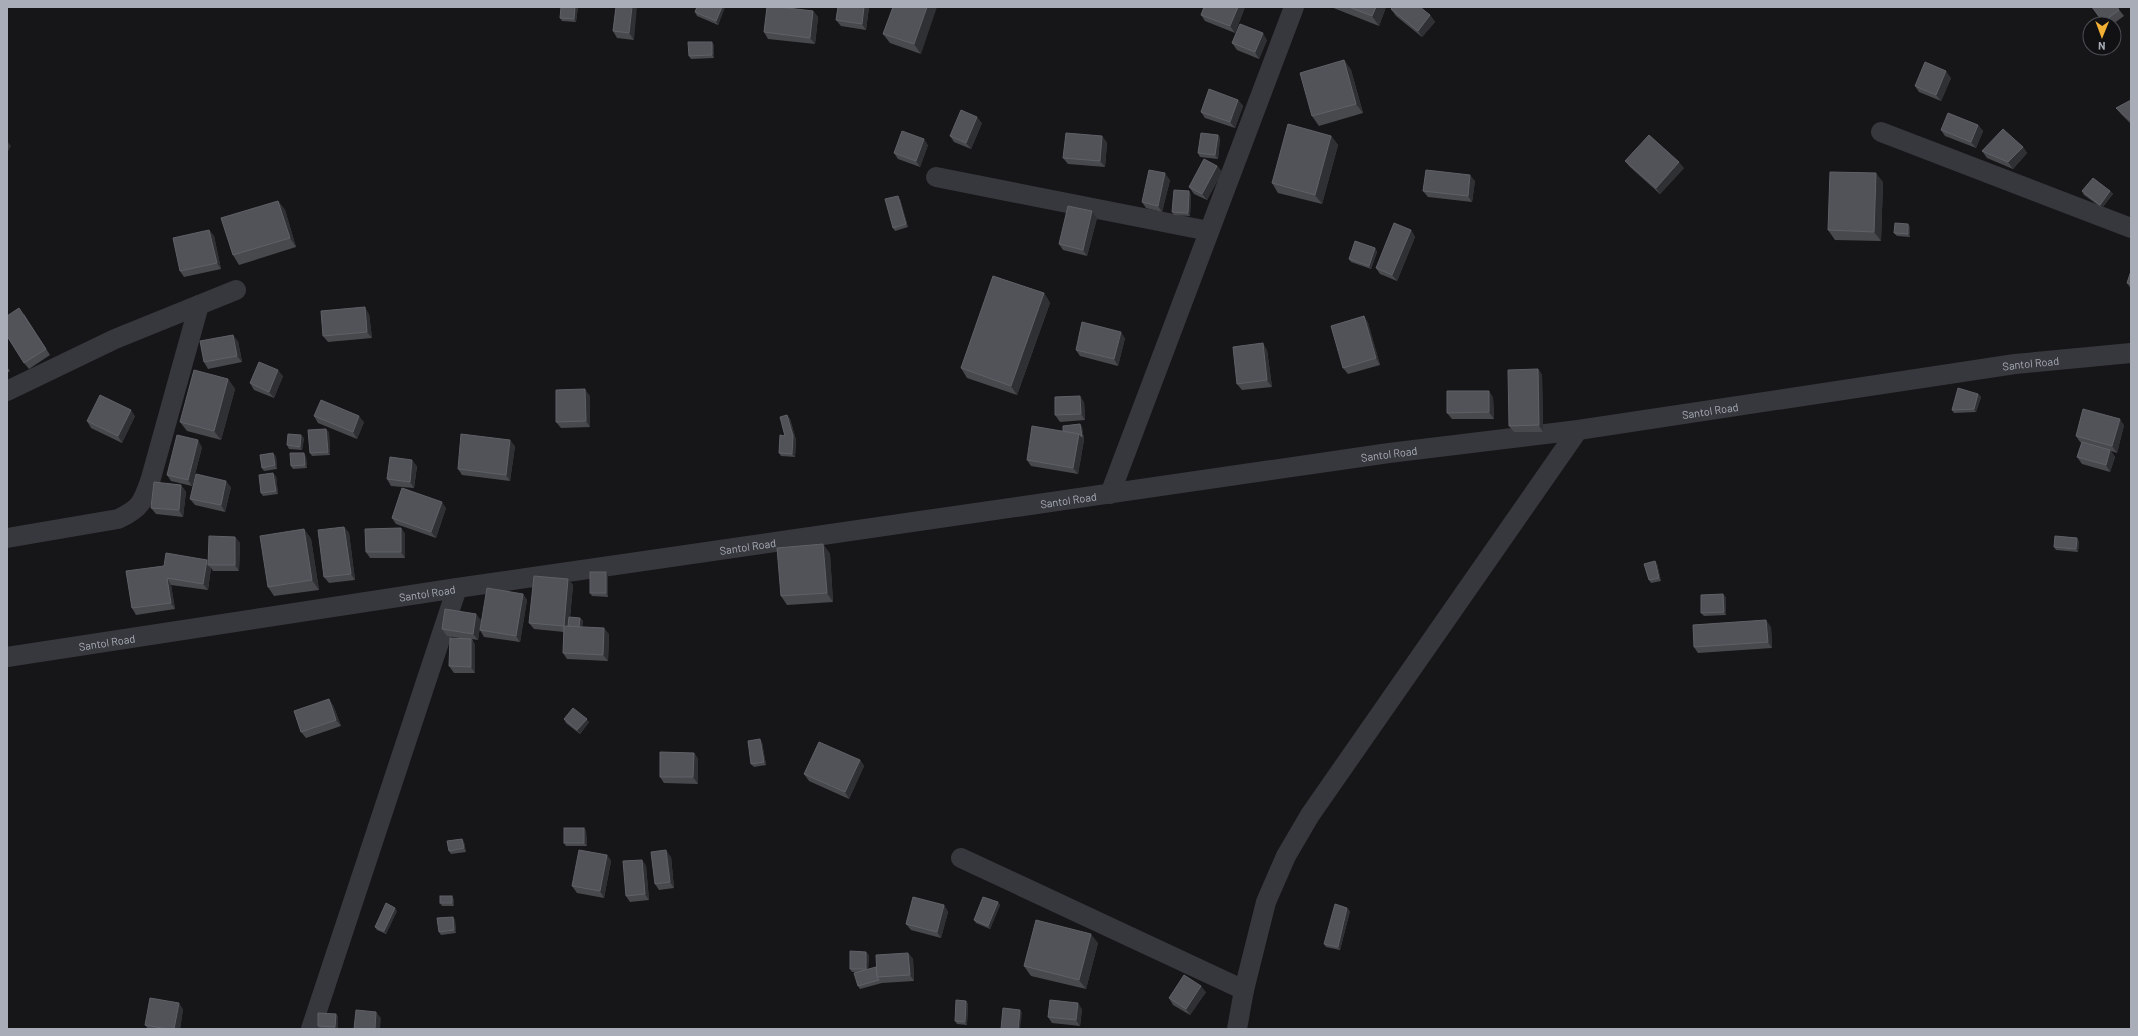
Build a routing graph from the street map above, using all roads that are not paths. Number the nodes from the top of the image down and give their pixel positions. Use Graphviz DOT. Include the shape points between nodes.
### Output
graph roads {
  1 [pos="1294,7"];
  2 [pos="1881,132"];
  3 [pos="936,177"];
  4 [pos="2131,228"];
  5 [pos="1209,231"];
  6 [pos="236,290"];
  7 [pos="199,305"];
  8 [pos="2131,354"];
  9 [pos="7,391"];
  10 [pos="1578,430"];
  11 [pos="1110,494"];
  12 [pos="7,538"];
  13 [pos="457,588"];
  14 [pos="7,657"];
  15 [pos="961,858"];
  16 [pos="1244,990"];
  17 [pos="311,1029"];
  18 [pos="1237,1029"];
  1 -- 5 [label="street"];
  2 -- 4 [label="street"];
  3 -- 5 [label="street"];
  5 -- 11 [label="street"];
  6 -- 7 [label="street"];
  7 -- 9 [label="street" via="115,339"];
  7 -- 12 [label="street" via="151,478 144,498 135,511 118,519"];
  8 -- 10 [label="street, Santol Road" via="2015,364"];
  10 -- 11 [label="street, Santol Road" via="1389,453"];
  10 -- 16 [label="street" via="1310,815 1286,856 1266,902"];
  11 -- 13 [label="street, Santol Road"];
  13 -- 14 [label="street, Santol Road"];
  13 -- 17 [label="street"];
  15 -- 16 [label="street"];
  16 -- 18 [label="street"];
}
